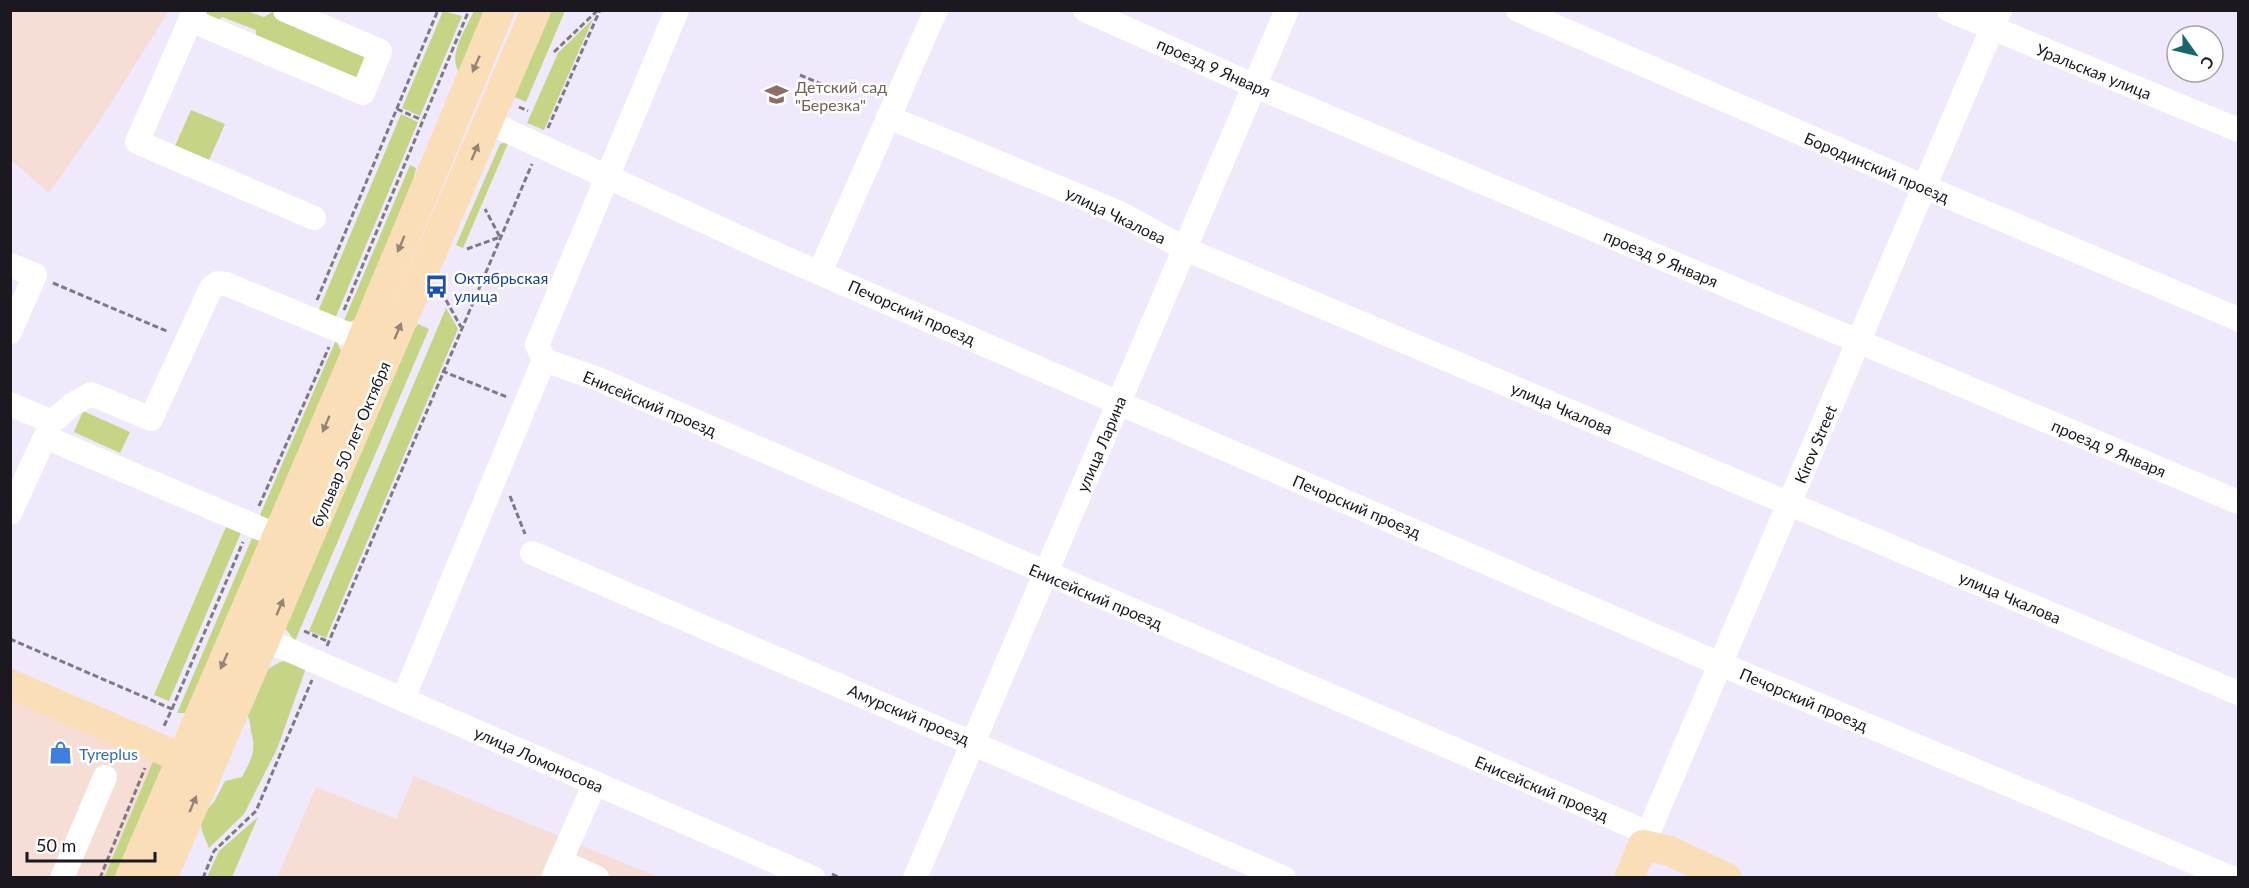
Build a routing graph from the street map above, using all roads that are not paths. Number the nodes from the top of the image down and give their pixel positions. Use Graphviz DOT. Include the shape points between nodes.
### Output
graph roads {
  1 [pos="285,10"];
  2 [pos="500,10"];
  3 [pos="536,10"];
  4 [pos="677,10"];
  5 [pos="936,10"];
  6 [pos="1085,10"];
  7 [pos="1287,10"];
  8 [pos="1518,10"];
  9 [pos="1949,10"];
  10 [pos="193,15"];
  11 [pos="1996,20"];
  12 [pos="1255,86"];
  13 [pos="888,117"];
  14 [pos="488,122"];
  15 [pos="2238,130"];
  16 [pos="607,177"];
  17 [pos="1924,187"];
  18 [pos="314,218"];
  19 [pos="1185,249"];
  20 [pos="10,265"];
  21 [pos="820,272"];
  22 [pos="2238,319"];
  23 [pos="10,332"];
  24 [pos="349,335"];
  25 [pos="1858,342"];
  26 [pos="544,360"];
  27 [pos="1119,403"];
  28 [pos="10,404"];
  29 [pos="48,430"];
  30 [pos="2238,502"];
  31 [pos="1789,503"];
  32 [pos="10,513"];
  33 [pos="278,536"];
  34 [pos="532,553"];
  35 [pos="1045,574"];
  36 [pos="266,640"];
  37 [pos="1720,664"];
  38 [pos="10,684"];
  39 [pos="2238,693"];
  40 [pos="403,699"];
  41 [pos="973,742"];
  42 [pos="181,758"];
  43 [pos="208,770"];
  44 [pos="105,777"];
  45 [pos="595,783"];
  46 [pos="1645,839"];
  47 [pos="557,869"];
  48 [pos="62,878"];
  49 [pos="130,878"];
  50 [pos="162,878"];
  51 [pos="597,878"];
  52 [pos="813,878"];
  53 [pos="915,878"];
  54 [pos="1284,878"];
  55 [pos="1629,878"];
  56 [pos="1727,878"];
  57 [pos="2232,878"];
  1 -- 10 [label="street" via="380,51 363,93"];
  2 -- 24 [label="main road, бульвар 50 лет Октября, one-way"];
  3 -- 14 [label="main road, бульвар 50 лет Октября"];
  4 -- 16 [label="street"];
  5 -- 13 [label="street"];
  6 -- 12 [label="street, проезд 9 Января"];
  7 -- 12 [label="street, улица Ларина"];
  8 -- 17 [label="street, Бородинский проезд"];
  9 -- 11 [label="street, Уральская улица"];
  10 -- 18 [label="street" via="137,142"];
  11 -- 15 [label="street, Уральская улица"];
  11 -- 17 [label="street, Kirov Street"];
  12 -- 19 [label="street, улица Ларина"];
  12 -- 25 [label="street, проезд 9 Января"];
  13 -- 19 [label="street, улица Чкалова" via="1120,213"];
  13 -- 21 [label="street"];
  14 -- 16 [label="street, Печорский проезд"];
  36 -- 14 [label="main road, бульвар 50 лет Октября, one-way"];
  16 -- 21 [label="street, Печорский проезд"];
  16 -- 26 [label="street" via="537,345"];
  17 -- 22 [label="street, Бородинский проезд"];
  17 -- 25 [label="street, Kirov Street"];
  19 -- 27 [label="street, улица Ларина"];
  19 -- 31 [label="street, улица Чкалова"];
  20 -- 23 [label="street" via="35,275"];
  21 -- 27 [label="street, Печорский проезд"];
  24 -- 29 [label="street" via="218,283 211,288 151,419 91,394 73,404"];
  24 -- 33 [label="main road, бульвар 50 лет Октября, one-way"];
  25 -- 30 [label="street, проезд 9 Января"];
  25 -- 31 [label="street, Kirov Street"];
  26 -- 35 [label="street, Енисейский проезд" via="598,379"];
  26 -- 40 [label="street"];
  27 -- 35 [label="street, улица Ларина"];
  27 -- 37 [label="street, Печорский проезд"];
  28 -- 29 [label="street"];
  29 -- 32 [label="street"];
  29 -- 33 [label="street"];
  31 -- 37 [label="street, Kirov Street"];
  31 -- 39 [label="street, улица Чкалова"];
  33 -- 42 [label="main road, бульвар 50 лет Октября, one-way"];
  34 -- 41 [label="street, Амурский проезд"];
  35 -- 41 [label="street, улица Ларина"];
  35 -- 46 [label="street, Енисейский проезд"];
  36 -- 40 [label="street, улица Ломоносова" via="324,652"];
  36 -- 43 [label="main road, бульвар 50 лет Октября"];
  37 -- 46 [label="street, Kirov Street"];
  37 -- 57 [label="street, Печорский проезд"];
  38 -- 42 [label="main road"];
  40 -- 45 [label="street, улица Ломоносова"];
  41 -- 53 [label="street, улица Ларина"];
  41 -- 54 [label="street, Амурский проезд"];
  42 -- 43 [label="main road"];
  42 -- 49 [label="main road, бульвар 50 лет Октября"];
  50 -- 43 [label="main road, бульвар 50 лет Октября, one-way"];
  44 -- 48 [label="street"];
  45 -- 47 [label="street"];
  45 -- 52 [label="street, улица Ломоносова"];
  46 -- 55 [label="main road, Kirov Street"];
  46 -- 56 [label="main road, Енисейский проезд"];
  47 -- 51 [label="street"];
}
